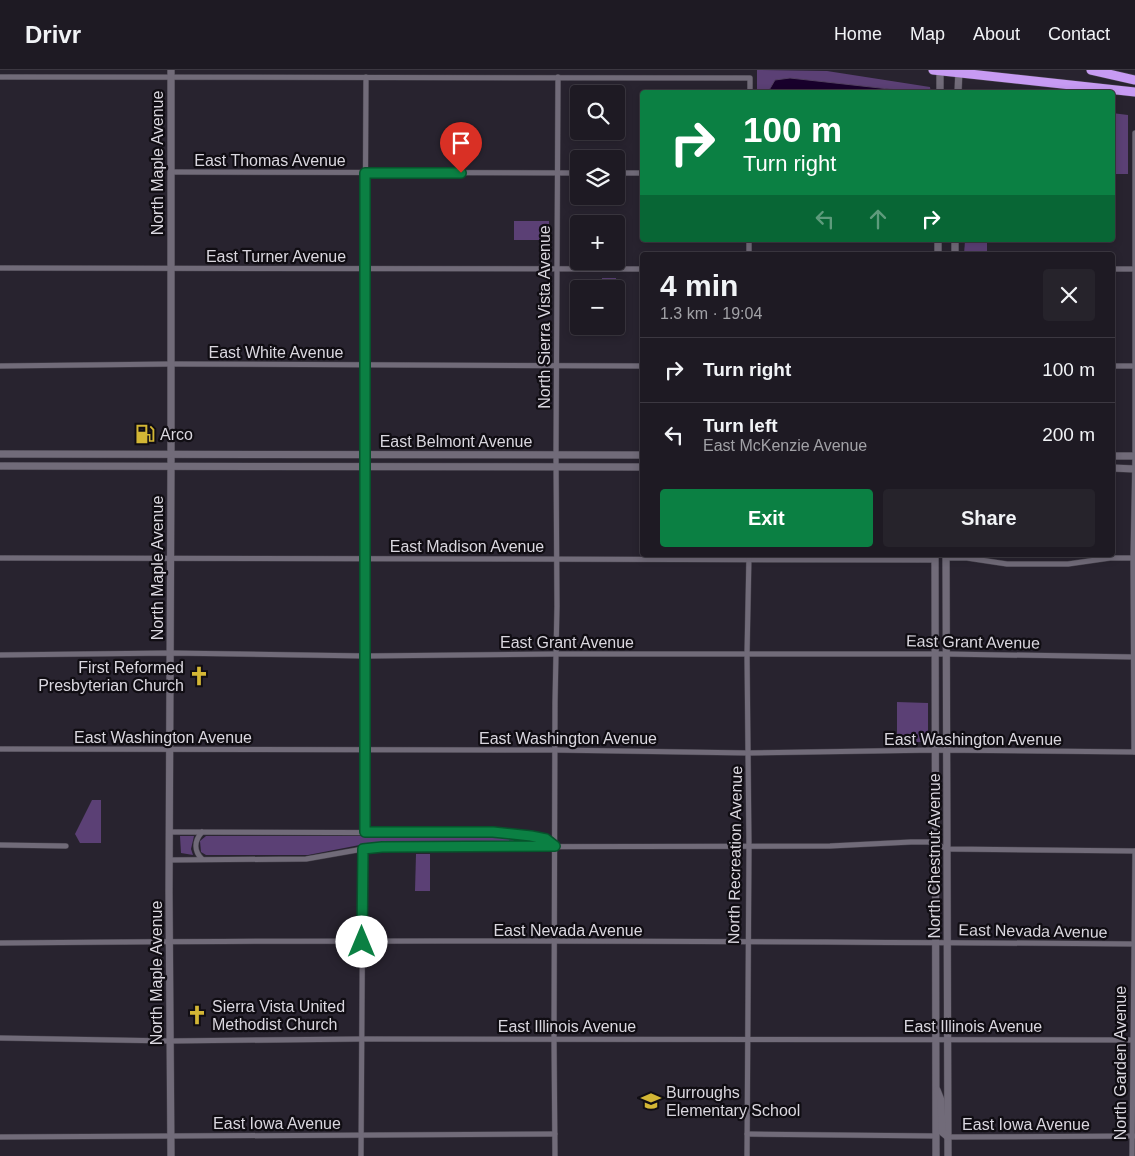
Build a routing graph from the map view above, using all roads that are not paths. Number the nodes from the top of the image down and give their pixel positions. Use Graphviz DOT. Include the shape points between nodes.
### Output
graph roads {
  1 [pos="933,70"];
  2 [pos="940,70"];
  3 [pos="1091,70"];
  4 [pos="959,71"];
  5 [pos="171,73"];
  6 [pos="0,76"];
  7 [pos="366,77"];
  8 [pos="558,77"];
  9 [pos="1135,80"];
  10 [pos="750,90"];
  11 [pos="940,90"];
  12 [pos="958,90"];
  13 [pos="1135,92"];
  14 [pos="1135,134"];
  15 [pos="171,172"];
  16 [pos="365,173"];
  17 [pos="557,173"];
  18 [pos="570,173"];
  19 [pos="625,173"];
  20 [pos="640,173"];
  21 [pos="0,268"];
  22 [pos="171,268"];
  23 [pos="366,268"];
  24 [pos="557,268"];
  25 [pos="640,269"];
  26 [pos="1115,269"];
  27 [pos="1135,269"];
  28 [pos="171,364"];
  29 [pos="365,365"];
  30 [pos="0,366"];
  31 [pos="558,366"];
  32 [pos="640,366"];
  33 [pos="1115,366"];
  34 [pos="1135,366"];
  35 [pos="0,454"];
  36 [pos="171,454"];
  37 [pos="364,455"];
  38 [pos="556,455"];
  39 [pos="640,455"];
  40 [pos="1115,456"];
  41 [pos="1135,456"];
  42 [pos="0,466"];
  43 [pos="171,467"];
  44 [pos="364,467"];
  45 [pos="556,467"];
  46 [pos="640,467"];
  47 [pos="1115,468"];
  48 [pos="1135,468"];
  49 [pos="171,557"];
  50 [pos="749,557"];
  51 [pos="935,557"];
  52 [pos="946,557"];
  53 [pos="956,557"];
  54 [pos="0,558"];
  55 [pos="1133,558"];
  56 [pos="364,559"];
  57 [pos="557,559"];
  58 [pos="170,653"];
  59 [pos="556,654"];
  60 [pos="747,654"];
  61 [pos="935,654"];
  62 [pos="947,654"];
  63 [pos="0,655"];
  64 [pos="366,656"];
  65 [pos="1134,657"];
  66 [pos="0,749"];
  67 [pos="170,750"];
  68 [pos="366,750"];
  69 [pos="555,750"];
  70 [pos="936,750"];
  71 [pos="947,750"];
  72 [pos="1135,752"];
  73 [pos="749,753"];
  74 [pos="169,832"];
  75 [pos="202,832"];
  76 [pos="365,832"];
  77 [pos="936,844"];
  78 [pos="0,845"];
  79 [pos="66,846"];
  80 [pos="555,846"];
  81 [pos="749,846"];
  82 [pos="363,849"];
  83 [pos="948,849"];
  84 [pos="1135,851"];
  85 [pos="202,859"];
  86 [pos="169,860"];
  87 [pos="170,941"];
  88 [pos="362,942"];
  89 [pos="554,942"];
  90 [pos="936,942"];
  91 [pos="948,942"];
  92 [pos="0,943"];
  93 [pos="747,943"];
  94 [pos="1135,944"];
  95 [pos="0,1038"];
  96 [pos="747,1038"];
  97 [pos="936,1038"];
  98 [pos="948,1038"];
  99 [pos="362,1039"];
  100 [pos="554,1039"];
  101 [pos="1134,1040"];
  102 [pos="170,1041"];
  103 [pos="936,1088"];
  104 [pos="555,1134"];
  105 [pos="747,1134"];
  106 [pos="171,1136"];
  107 [pos="361,1136"];
  108 [pos="936,1136"];
  109 [pos="1134,1136"];
  110 [pos="0,1137"];
  111 [pos="948,1137"];
  112 [pos="171,1156"];
  113 [pos="361,1156"];
  114 [pos="555,1156"];
  115 [pos="747,1156"];
  116 [pos="936,1156"];
  117 [pos="948,1156"];
  118 [pos="1132,1156"];
  1 -- 2 [label="highway"];
  2 -- 4 [label="highway"];
  2 -- 11 [label="main road"];
  3 -- 9 [label="highway"];
  4 -- 12 [label="main road"];
  4 -- 13 [label="highway"];
  5 -- 6 [label="street"];
  5 -- 7 [label="street"];
  5 -- 15 [label="main road, North Maple Avenue"];
  7 -- 8 [label="street"];
  7 -- 16 [label="street"];
  8 -- 10 [label="street" via="750,78"];
  8 -- 17 [label="street, North Sierra Vista Avenue"];
  14 -- 27 [label="street"];
  15 -- 16 [label="street, East Thomas Avenue"];
  15 -- 22 [label="main road, North Maple Avenue"];
  16 -- 17 [label="street, East Thomas Avenue"];
  16 -- 23 [label="street"];
  17 -- 18 [label="street, East Thomas Avenue"];
  17 -- 24 [label="street, North Sierra Vista Avenue"];
  19 -- 20 [label="street"];
  21 -- 22 [label="street, East Turner Avenue"];
  22 -- 23 [label="street, East Turner Avenue"];
  22 -- 28 [label="main road, North Maple Avenue"];
  23 -- 24 [label="street, East Turner Avenue"];
  23 -- 29 [label="street"];
  24 -- 25 [label="street, East Turner Avenue"];
  24 -- 31 [label="street, North Sierra Vista Avenue"];
  26 -- 27 [label="street"];
  27 -- 34 [label="street"];
  28 -- 29 [label="street, East White Avenue"];
  28 -- 30 [label="street, East White Avenue"];
  28 -- 36 [label="main road, North Maple Avenue"];
  29 -- 31 [label="street, East White Avenue"];
  29 -- 37 [label="street"];
  31 -- 32 [label="street, East White Avenue"];
  31 -- 38 [label="street, North Sierra Vista Avenue"];
  33 -- 34 [label="street"];
  34 -- 41 [label="street"];
  35 -- 36 [label="main road, East Belmont Avenue"];
  36 -- 37 [label="main road, East Belmont Avenue"];
  36 -- 43 [label="main road, North Maple Avenue"];
  37 -- 38 [label="main road, East Belmont Avenue"];
  37 -- 44 [label="street"];
  38 -- 39 [label="main road, East Belmont Avenue"];
  38 -- 45 [label="street, North Sierra Vista Avenue"];
  40 -- 41 [label="main road"];
  41 -- 48 [label="street"];
  42 -- 43 [label="main road, East Belmont Avenue"];
  43 -- 44 [label="main road, East Belmont Avenue"];
  43 -- 49 [label="main road, North Maple Avenue"];
  44 -- 45 [label="main road, East Belmont Avenue"];
  44 -- 56 [label="street"];
  45 -- 46 [label="main road, East Belmont Avenue"];
  45 -- 57 [label="street, North Sierra Vista Avenue"];
  47 -- 48 [label="main road"];
  48 -- 55 [label="street"];
  49 -- 54 [label="street, East Madison Avenue"];
  49 -- 56 [label="street, East Madison Avenue"];
  49 -- 58 [label="main road, North Maple Avenue"];
  50 -- 51 [label="street, East Madison Avenue"];
  50 -- 57 [label="street, East Madison Avenue"];
  50 -- 60 [label="street, North Recreation Avenue"];
  51 -- 61 [label="main road, North Chestnut Avenue"];
  52 -- 62 [label="main road, North Chestnut Avenue"];
  53 -- 55 [label="street" via="1007,564 1068,564"];
  55 -- 65 [label="street"];
  56 -- 57 [label="street, East Madison Avenue"];
  56 -- 64 [label="street"];
  57 -- 59 [label="street, North Sierra Vista Avenue"];
  58 -- 63 [label="street, East Grant Avenue"];
  58 -- 64 [label="street, East Grant Avenue"];
  58 -- 67 [label="main road, North Maple Avenue"];
  59 -- 60 [label="street, East Grant Avenue"];
  59 -- 64 [label="street, East Grant Avenue"];
  59 -- 69 [label="street, North Sierra Vista Avenue"];
  60 -- 61 [label="street, East Grant Avenue"];
  60 -- 73 [label="street, North Recreation Avenue"];
  61 -- 62 [label="street, East Grant Avenue"];
  61 -- 70 [label="main road, North Chestnut Avenue"];
  62 -- 65 [label="street, East Grant Avenue"];
  62 -- 71 [label="main road, North Chestnut Avenue"];
  64 -- 68 [label="street"];
  65 -- 72 [label="street"];
  66 -- 67 [label="street, East Washington Avenue"];
  67 -- 68 [label="street, East Washington Avenue"];
  67 -- 74 [label="main road, North Maple Avenue"];
  68 -- 69 [label="street, East Washington Avenue"];
  68 -- 76 [label="street"];
  69 -- 73 [label="street, East Washington Avenue"];
  69 -- 80 [label="street, North Sierra Vista Avenue"];
  70 -- 71 [label="street, East Washington Avenue"];
  70 -- 73 [label="street, East Washington Avenue"];
  70 -- 77 [label="main road, North Chestnut Avenue"];
  71 -- 72 [label="street, East Washington Avenue"];
  71 -- 83 [label="main road, North Chestnut Avenue"];
  73 -- 81 [label="street, North Recreation Avenue"];
  74 -- 75 [label="street"];
  74 -- 86 [label="main road, North Maple Avenue"];
  75 -- 76 [label="street"];
  75 -- 85 [label="street" via="196,842 196,850"];
  76 -- 80 [label="street" via="493,832 546,839"];
  77 -- 81 [label="street"];
  77 -- 83 [label="street"];
  77 -- 90 [label="main road, North Chestnut Avenue"];
  78 -- 79 [label="street"];
  80 -- 81 [label="street"];
  80 -- 82 [label="street"];
  80 -- 89 [label="street, North Sierra Vista Avenue"];
  81 -- 93 [label="street, North Recreation Avenue"];
  82 -- 85 [label="street" via="306,859"];
  82 -- 88 [label="street"];
  83 -- 84 [label="street"];
  83 -- 91 [label="main road, North Chestnut Avenue"];
  84 -- 94 [label="street, North Garden Avenue"];
  85 -- 86 [label="street"];
  86 -- 87 [label="main road, North Maple Avenue"];
  87 -- 88 [label="street, East Nevada Avenue"];
  87 -- 92 [label="street, East Nevada Avenue"];
  87 -- 102 [label="main road, North Maple Avenue"];
  88 -- 89 [label="street, East Nevada Avenue"];
  88 -- 99 [label="street"];
  89 -- 93 [label="street, East Nevada Avenue"];
  89 -- 100 [label="street, North Sierra Vista Avenue"];
  90 -- 91 [label="street, East Nevada Avenue"];
  90 -- 93 [label="street, East Nevada Avenue"];
  90 -- 97 [label="main road, North Chestnut Avenue"];
  91 -- 94 [label="street, East Nevada Avenue"];
  91 -- 98 [label="main road, North Chestnut Avenue"];
  93 -- 96 [label="street, North Recreation Avenue"];
  94 -- 101 [label="street, North Garden Avenue"];
  95 -- 102 [label="street, East Illinois Avenue"];
  96 -- 97 [label="street, East Illinois Avenue"];
  96 -- 100 [label="street, East Illinois Avenue"];
  96 -- 105 [label="street, North Recreation Avenue"];
  97 -- 98 [label="street, East Illinois Avenue"];
  97 -- 103 [label="main road, North Chestnut Avenue"];
  98 -- 101 [label="street, East Illinois Avenue"];
  98 -- 111 [label="main road, North Chestnut Avenue"];
  99 -- 100 [label="street, East Illinois Avenue"];
  99 -- 102 [label="street, East Illinois Avenue"];
  99 -- 107 [label="street"];
  100 -- 104 [label="street, North Sierra Vista Avenue"];
  101 -- 109 [label="street, North Garden Avenue"];
  102 -- 106 [label="main road, North Maple Avenue"];
  103 -- 108 [label="main road, North Chestnut Avenue"];
  103 -- 111 [label="main road" via="941,1100 942,1132"];
  104 -- 107 [label="street, East Iowa Avenue"];
  104 -- 114 [label="street, North Sierra Vista Avenue"];
  105 -- 108 [label="street"];
  105 -- 115 [label="street, North Recreation Avenue"];
  106 -- 107 [label="street, East Iowa Avenue"];
  106 -- 110 [label="street, East Iowa Avenue"];
  106 -- 112 [label="main road, North Maple Avenue"];
  107 -- 113 [label="street"];
  108 -- 116 [label="main road, North Chestnut Avenue"];
  109 -- 111 [label="street, East Iowa Avenue"];
  109 -- 118 [label="street, North Garden Avenue"];
  111 -- 117 [label="main road, North Chestnut Avenue"];
}
